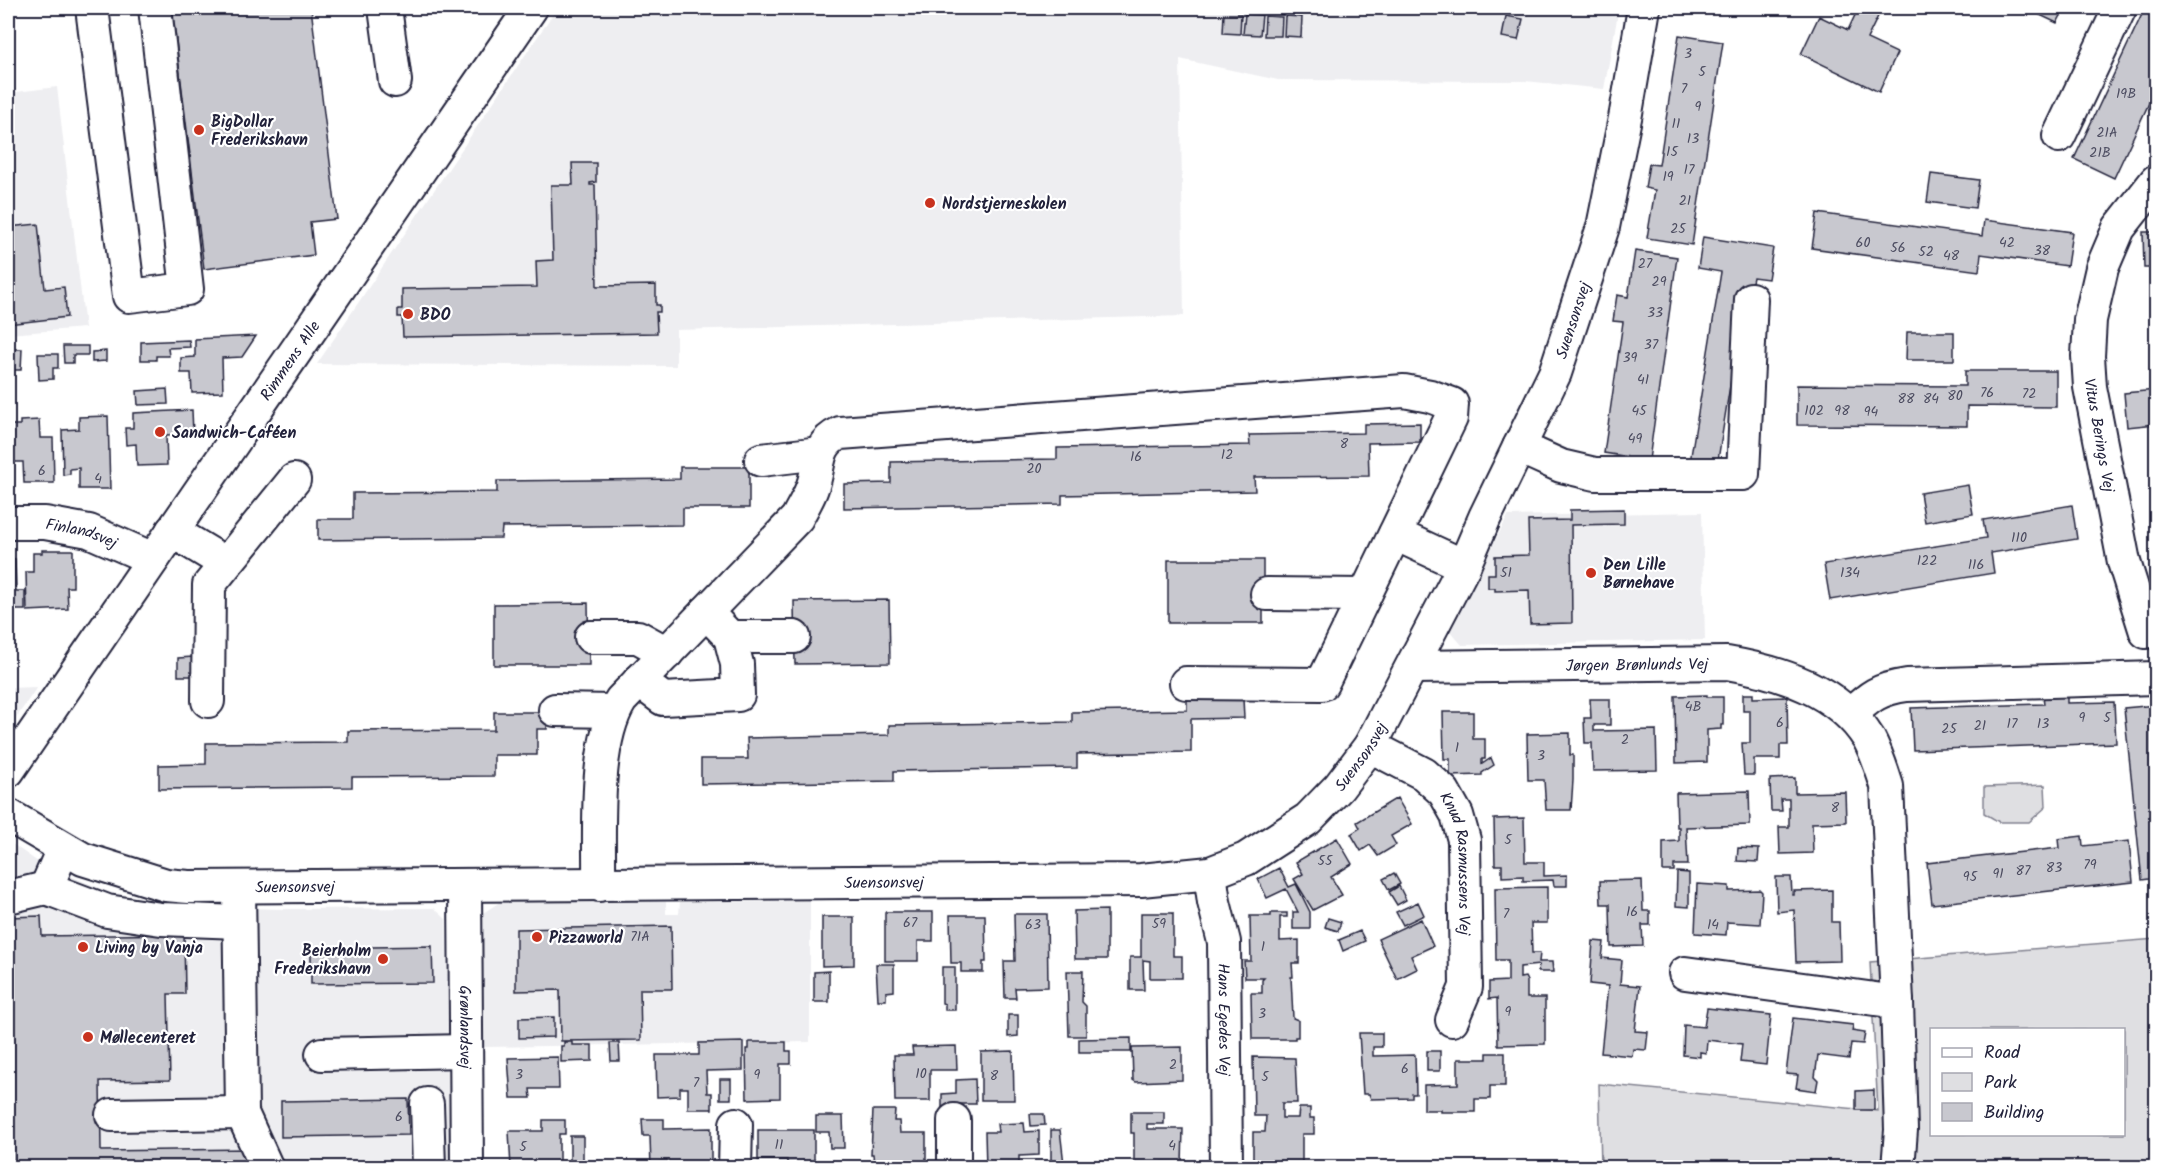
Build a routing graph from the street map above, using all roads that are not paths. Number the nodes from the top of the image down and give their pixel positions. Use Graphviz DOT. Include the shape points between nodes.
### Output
graph roads {
  1 [pos="92,8"];
  2 [pos="155,8"];
  3 [pos="385,8"];
  4 [pos="531,8"];
  5 [pos="1644,8"];
  6 [pos="2120,8"];
  7 [pos="395,81"];
  8 [pos="2059,136"];
  9 [pos="2157,181"];
  10 [pos="1751,299"];
  11 [pos="1519,447"];
  12 [pos="820,453"];
  13 [pos="761,460"];
  14 [pos="294,480"];
  15 [pos="8,523"];
  16 [pos="172,531"];
  17 [pos="1395,534"];
  18 [pos="153,558"];
  19 [pos="225,563"];
  20 [pos="1464,566"];
  21 [pos="1267,594"];
  22 [pos="1365,596"];
  23 [pos="706,612"];
  24 [pos="2146,632"];
  25 [pos="591,637"];
  26 [pos="730,637"];
  27 [pos="794,637"];
  28 [pos="667,653"];
  29 [pos="1413,667"];
  30 [pos="2157,678"];
  31 [pos="639,681"];
  32 [pos="1186,682"];
  33 [pos="208,701"];
  34 [pos="555,710"];
  35 [pos="614,711"];
  36 [pos="1850,715"];
  37 [pos="1370,746"];
  38 [pos="13,752"];
  39 [pos="8,815"];
  40 [pos="63,849"];
  41 [pos="1210,873"];
  42 [pos="599,885"];
  43 [pos="465,886"];
  44 [pos="239,887"];
  45 [pos="46,888"];
  46 [pos="8,897"];
  47 [pos="239,922"];
  48 [pos="1685,973"];
  49 [pos="1897,1002"];
  50 [pos="1452,1020"];
  51 [pos="466,1052"];
  52 [pos="322,1054"];
  53 [pos="427,1104"];
  54 [pos="242,1113"];
  55 [pos="111,1115"];
  56 [pos="954,1120"];
  57 [pos="736,1124"];
  58 [pos="267,1167"];
  59 [pos="429,1167"];
  60 [pos="467,1167"];
  61 [pos="735,1167"];
  62 [pos="954,1167"];
  63 [pos="1226,1167"];
  64 [pos="1898,1167"];
  1 -- 2 [label="street" via="129,297 187,289"];
  3 -- 7 [label="street"];
  4 -- 16 [label="street, Rimmens Alle"];
  5 -- 11 [label="street, Suensonsvej" via="1603,227 1555,373"];
  6 -- 8 [label="street"];
  9 -- 24 [label="street, Vitus Berings Vej" via="2120,228 2102,268 2090,320 2088,356 2090,387 2124,562"];
  10 -- 11 [label="street" via="1743,474 1595,474 1561,466"];
  11 -- 20 [label="street, Suensonsvej"];
  12 -- 13 [label="street"];
  12 -- 17 [label="street" via="829,438 840,433 1404,391 1452,404 1451,418"];
  12 -- 23 [label="street" via="812,487 797,518"];
  14 -- 19 [label="street"];
  15 -- 18 [label="street, Finlandsvej" via="45,522 89,531"];
  16 -- 18 [label="street, Rimmens Alle"];
  16 -- 19 [label="street"];
  17 -- 20 [label="street"];
  17 -- 22 [label="street"];
  18 -- 38 [label="street, Rimmens Alle"];
  19 -- 33 [label="street" via="209,585"];
  20 -- 29 [label="street, Suensonsvej"];
  21 -- 22 [label="street"];
  22 -- 32 [label="street" via="1322,684"];
  23 -- 26 [label="street"];
  23 -- 28 [label="street"];
  25 -- 28 [label="street" via="638,637"];
  26 -- 27 [label="street"];
  26 -- 31 [label="street" via="737,664 738,695 663,699"];
  28 -- 31 [label="street"];
  29 -- 36 [label="street, Jørgen Brønlunds Vej" via="1727,663 1794,678"];
  29 -- 37 [label="street, Suensonsvej"];
  30 -- 36 [label="street" via="1907,685 1886,688"];
  31 -- 35 [label="street"];
  34 -- 35 [label="street"];
  35 -- 42 [label="street" via="601,766"];
  36 -- 49 [label="street, Jørgen Brønlunds Vej" via="1868,738 1887,786"];
  37 -- 41 [label="street, Suensonsvej" via="1308,819 1246,859"];
  37 -- 50 [label="street, Knud Rasmussens Vej" via="1424,774 1443,792 1457,815 1464,840 1466,987"];
  39 -- 40 [label="street, Suensonsvej"];
  40 -- 44 [label="street, Suensonsvej" via="166,885"];
  40 -- 45 [label="street"];
  41 -- 42 [label="street, Suensonsvej" via="1141,880"];
  41 -- 63 [label="street, Hans Egedes Vej" via="1224,942"];
  42 -- 43 [label="street, Suensonsvej"];
  43 -- 44 [label="street, Suensonsvej"];
  43 -- 51 [label="street, Grønlandsvej"];
  44 -- 47 [label="street"];
  45 -- 46 [label="street"];
  45 -- 47 [label="street" via="107,910 161,919"];
  47 -- 54 [label="street"];
  48 -- 49 [label="street"];
  49 -- 64 [label="street, Jørgen Brønlunds Vej" via="1901,1130"];
  51 -- 52 [label="street"];
  51 -- 60 [label="street, Grønlandsvej"];
  53 -- 59 [label="street"];
  54 -- 55 [label="street"];
  54 -- 58 [label="street"];
  56 -- 62 [label="street"];
  57 -- 61 [label="street"];
}
